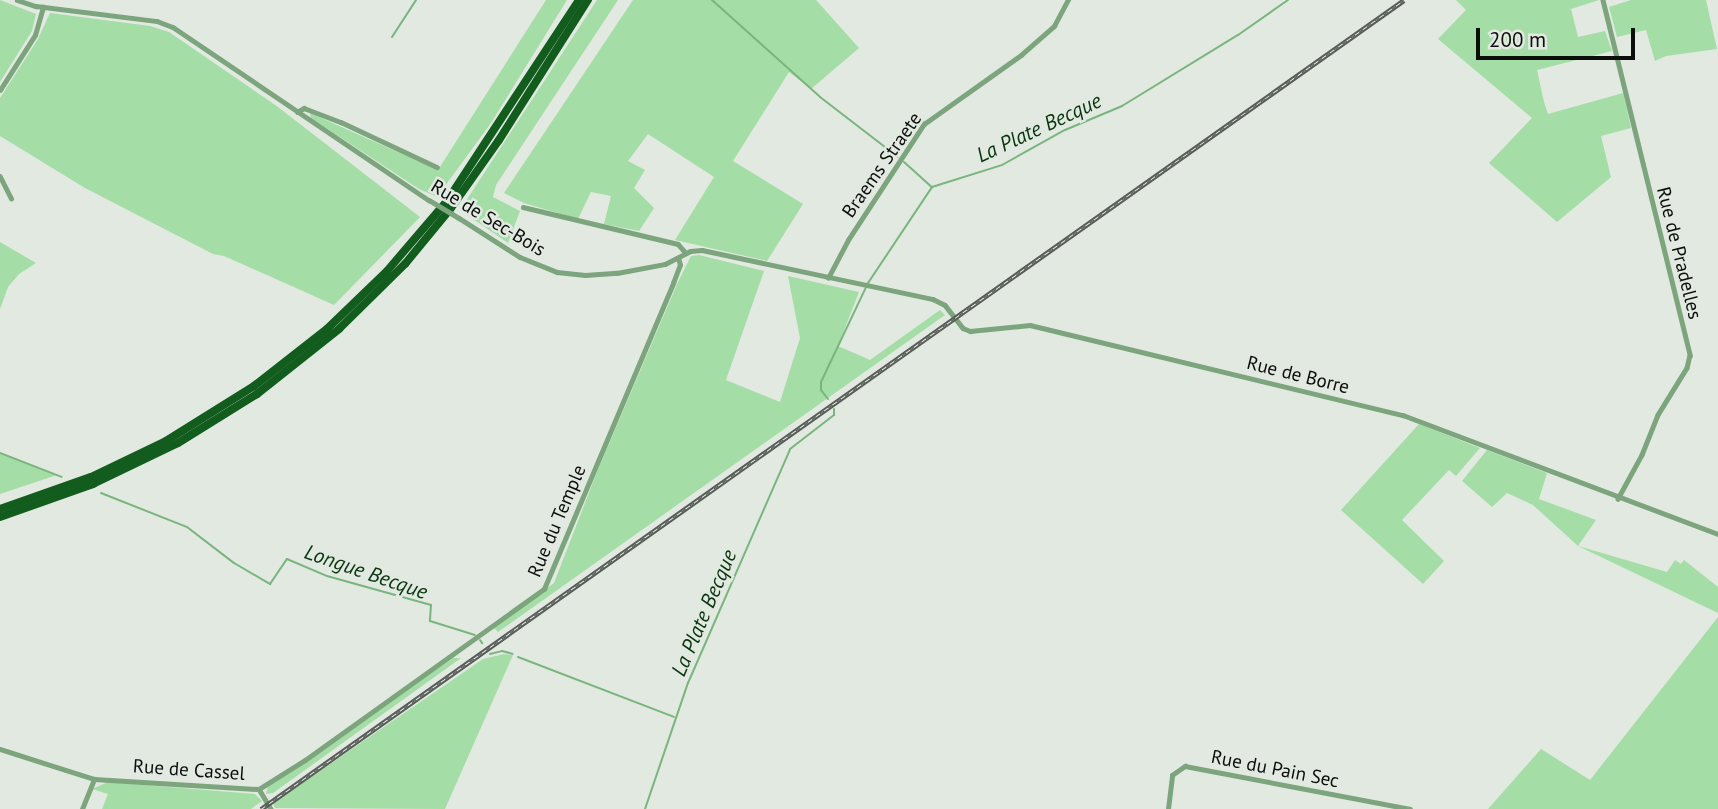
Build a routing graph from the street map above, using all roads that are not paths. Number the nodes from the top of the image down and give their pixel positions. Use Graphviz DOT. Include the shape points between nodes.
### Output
graph roads {
  1 [pos="17,0"];
  2 [pos="579,0"];
  3 [pos="588,0"];
  4 [pos="1068,0"];
  5 [pos="1604,0"];
  6 [pos="43,7"];
  7 [pos="0,90"];
  8 [pos="297,112"];
  9 [pos="437,167"];
  10 [pos="0,176"];
  11 [pos="11,198"];
  12 [pos="523,207"];
  13 [pos="685,254"];
  14 [pos="678,258"];
  15 [pos="828,278"];
  16 [pos="866,287"];
  17 [pos="1618,499"];
  18 [pos="0,509"];
  19 [pos="0,517"];
  20 [pos="1718,534"];
  21 [pos="0,749"];
  22 [pos="94,779"];
  23 [pos="259,789"];
  24 [pos="82,809"];
  25 [pos="271,809"];
  26 [pos="1168,809"];
  27 [pos="1410,809"];
  1 -- 6 [label="street, Rue de Sec-Bois"];
  2 -- 18 [label="highway" via="441,209 387,271 327,329 254,386 166,441 82,481"];
  3 -- 19 [label="highway" via="451,208 405,264 339,329 249,400 169,448 84,488"];
  4 -- 15 [label="street, Braems Straete" via="1056,23 1029,49 924,124"];
  5 -- 17 [label="street, Rue de Pradelles" via="1690,355"];
  6 -- 7 [label="street" via="35,35"];
  6 -- 8 [label="street, Rue de Sec-Bois" via="170,25"];
  8 -- 9 [label="street, Rue de Sec-Bois" via="304,108 341,122"];
  8 -- 14 [label="street, Rue de Sec-Bois, bridge" via="525,260 562,272 607,275"];
  10 -- 11 [label="street"];
  12 -- 13 [label="street, Rue de Sec-Bois" via="678,244"];
  13 -- 14 [label="street, Rue de Sec-Bois"];
  13 -- 15 [label="street, Rue de Sec-Bois" via="702,250"];
  14 -- 23 [label="street, Rue du Temple" via="673,283 546,586"];
  15 -- 16 [label="street, Rue de Sec-Bois"];
  16 -- 17 [label="street, Rue de Borre" via="939,302 970,331 1030,325 1403,415"];
  17 -- 20 [label="street, Rue de Borre"];
  21 -- 22 [label="street, Rue de Cassel"];
  22 -- 23 [label="street, Rue de Cassel"];
  22 -- 24 [label="street"];
  23 -- 25 [label="street, Rue de Cassel"];
  26 -- 27 [label="street, Rue du Pain Sec" via="1172,775 1183,766"];
}
